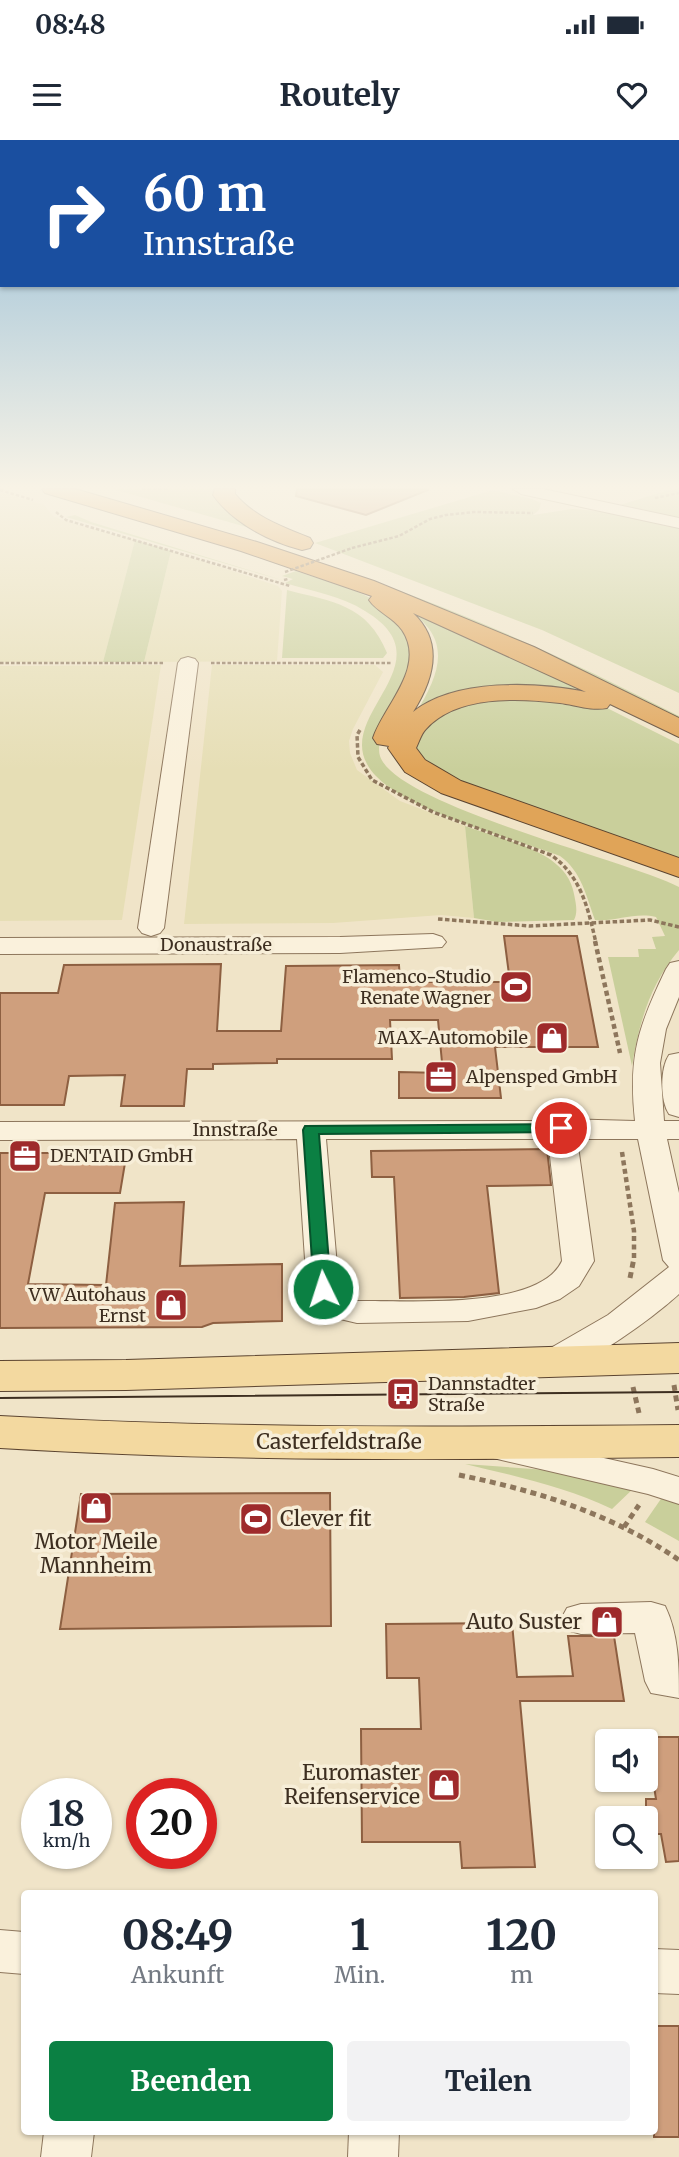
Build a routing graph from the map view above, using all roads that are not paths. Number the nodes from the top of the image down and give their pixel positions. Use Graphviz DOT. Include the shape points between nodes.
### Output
graph roads {
  1 [pos="356,583"];
  2 [pos="403,583"];
  3 [pos="367,587"];
  4 [pos="188,663"];
  5 [pos="679,708"];
  6 [pos="679,731"];
  7 [pos="679,868"];
  8 [pos="679,882"];
  9 [pos="151,928"];
  10 [pos="433,942"];
  11 [pos="0,946"];
  12 [pos="679,969"];
  13 [pos="679,1061"];
  14 [pos="679,1108"];
  15 [pos="561,1128"];
  16 [pos="651,1129"];
  17 [pos="311,1130"];
  18 [pos="0,1131"];
  19 [pos="679,1260"];
  20 [pos="679,1275"];
  21 [pos="657,1359"];
  22 [pos="554,1361"];
  23 [pos="0,1377"];
  24 [pos="0,1432"];
  25 [pos="667,1441"];
  26 [pos="481,1443"];
  27 [pos="679,1491"];
  28 [pos="581,1619"];
  29 [pos="679,1682"];
  30 [pos="0,1951"];
  31 [pos="21,1953"];
  32 [pos="658,1971"];
  33 [pos="679,1972"];
  34 [pos="69,2135"];
  35 [pos="374,2135"];
  36 [pos="66,2157"];
  37 [pos="373,2157"];
  1 -- 3 [label="highway"];
  2 -- 5 [label="highway"];
  3 -- 6 [label="highway" via="549,664"];
  3 -- 8 [label="highway" via="406,618 423,650 423,665 385,744 390,761 403,775 452,801"];
  4 -- 9 [label="street"];
  6 -- 7 [label="highway" via="583,698 510,693 461,701 425,715 411,726 402,748 415,766 451,787"];
  10 -- 11 [label="street, Donaustraße"];
  12 -- 16 [label="street" via="650,1038 646,1074"];
  13 -- 14 [label="street"];
  15 -- 16 [label="street, Innstraße"];
  15 -- 17 [label="street, Innstraße"];
  15 -- 17 [label="street" via="578,1261 570,1278 540,1297 505,1307 357,1312 335,1307 323,1289"];
  16 -- 19 [label="street"];
  17 -- 18 [label="street, Innstraße"];
  20 -- 22 [label="street" via="624,1323"];
  21 -- 22 [label="main road"];
  22 -- 23 [label="main road"];
  24 -- 26 [label="main road, Casterfeldstraße" via="134,1440"];
  25 -- 26 [label="main road, Casterfeldstraße"];
  26 -- 27 [label="street"];
  28 -- 29 [label="street" via="651,1617 665,1681"];
  30 -- 31 [label="street"];
  32 -- 33 [label="street"];
  34 -- 36 [label="street"];
  35 -- 37 [label="street"];
}
